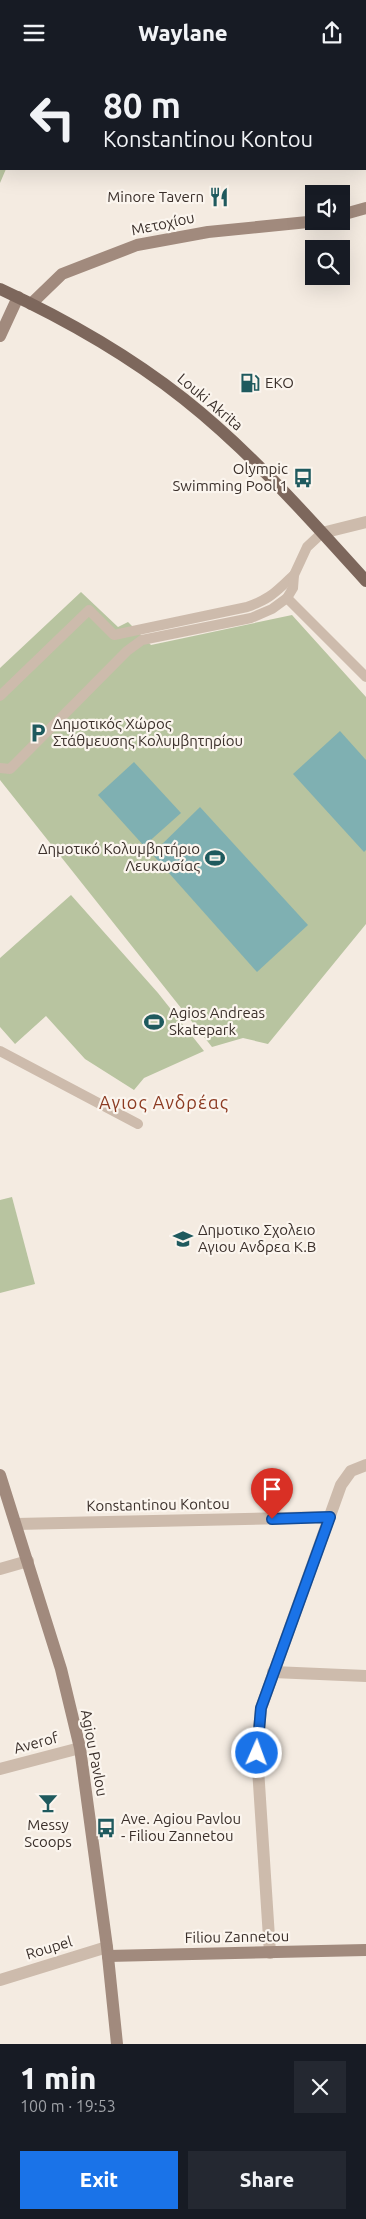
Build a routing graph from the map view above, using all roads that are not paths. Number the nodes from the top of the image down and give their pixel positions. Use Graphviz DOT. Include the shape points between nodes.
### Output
graph roads {
  1 [pos="366,208"];
  2 [pos="350,212"];
  3 [pos="305,222"];
  4 [pos="0,289"];
  5 [pos="18,297"];
  6 [pos="31,304"];
  7 [pos="0,336"];
  8 [pos="366,522"];
  9 [pos="322,533"];
  10 [pos="294,575"];
  11 [pos="366,581"];
  12 [pos="287,598"];
  13 [pos="366,677"];
  14 [pos="0,696"];
  15 [pos="0,768"];
  16 [pos="0,1051"];
  17 [pos="138,1124"];
  18 [pos="366,1465"];
  19 [pos="0,1475"];
  20 [pos="330,1517"];
  21 [pos="16,1524"];
  22 [pos="28,1561"];
  23 [pos="0,1569"];
  24 [pos="273,1672"];
  25 [pos="366,1676"];
  26 [pos="80,1749"];
  27 [pos="0,1769"];
  28 [pos="366,1950"];
  29 [pos="108,1952"];
  30 [pos="270,1953"];
  31 [pos="0,1980"];
  32 [pos="117,2044"];
  1 -- 2 [label="main road"];
  3 -- 6 [label="main road, Μετοχίου" via="208,232 137,245 62,274"];
  4 -- 5 [label="main road, Louki Akrita"];
  5 -- 6 [label="main road, Louki Akrita"];
  5 -- 7 [label="main road"];
  6 -- 9 [label="main road, Louki Akrita" via="112,348 185,400 246,455"];
  8 -- 9 [label="street"];
  9 -- 10 [label="lane" via="307,547"];
  9 -- 11 [label="main road, Louki Akrita"];
  10 -- 12 [label="lane" via="293,588"];
  10 -- 14 [label="lane" via="266,600 247,607 114,635 89,609"];
  12 -- 13 [label="lane"];
  12 -- 15 [label="lane" via="272,609 250,618 142,640 127,651 10,769"];
  16 -- 17 [label="lane"];
  18 -- 20 [label="street" via="352,1471 341,1485"];
  19 -- 21 [label="main road, Agiou Pavlou"];
  20 -- 21 [label="street, Konstantinou Kontou"];
  20 -- 24 [label="street"];
  21 -- 22 [label="main road, Agiou Pavlou"];
  22 -- 23 [label="street"];
  22 -- 26 [label="main road, Agiou Pavlou" via="61,1669"];
  24 -- 25 [label="street"];
  24 -- 30 [label="street" via="261,1708 257,1753"];
  26 -- 27 [label="street, Averof"];
  26 -- 29 [label="main road, Agiou Pavlou"];
  28 -- 30 [label="main road, Filiou Zannetou"];
  29 -- 30 [label="main road, Filiou Zannetou"];
  29 -- 31 [label="street, Roupel"];
  29 -- 32 [label="main road, Agiou Pavlou"];
}
